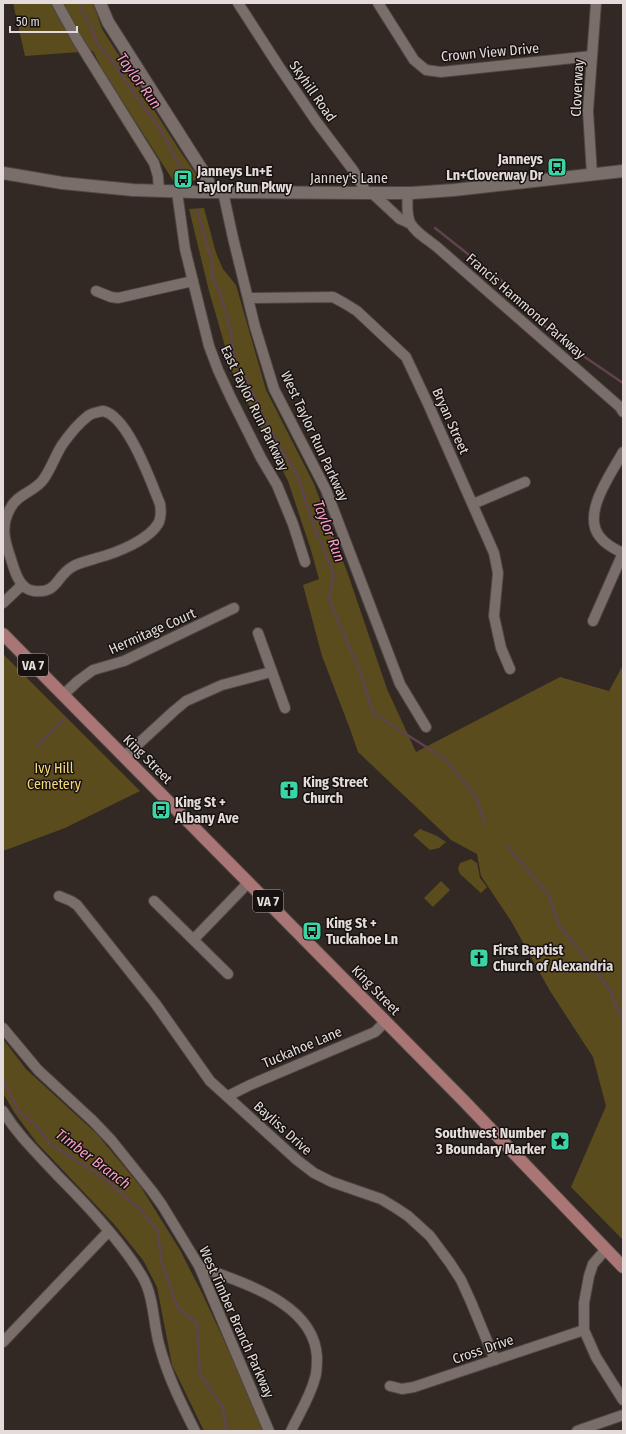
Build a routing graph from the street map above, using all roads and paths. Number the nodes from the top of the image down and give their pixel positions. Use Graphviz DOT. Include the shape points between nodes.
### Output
graph roads {
  1 [pos="57,3"];
  2 [pos="100,3"];
  3 [pos="238,3"];
  4 [pos="378,3"];
  5 [pos="596,3"];
  6 [pos="592,56"];
  7 [pos="623,171"];
  8 [pos="3,173"];
  9 [pos="592,175"];
  10 [pos="159,191"];
  11 [pos="177,192"];
  12 [pos="209,192"];
  13 [pos="223,192"];
  14 [pos="369,193"];
  15 [pos="408,193"];
  16 [pos="409,223"];
  17 [pos="193,281"];
  18 [pos="96,291"];
  19 [pos="249,298"];
  20 [pos="623,412"];
  21 [pos="623,452"];
  22 [pos="526,482"];
  23 [pos="474,504"];
  24 [pos="623,553"];
  25 [pos="305,562"];
  26 [pos="22,585"];
  27 [pos="3,603"];
  28 [pos="234,608"];
  29 [pos="593,621"];
  30 [pos="258,633"];
  31 [pos="3,634"];
  32 [pos="510,669"];
  33 [pos="271,672"];
  34 [pos="64,695"];
  35 [pos="285,708"];
  36 [pos="426,727"];
  37 [pos="124,757"];
  38 [pos="249,882"];
  39 [pos="58,896"];
  40 [pos="154,901"];
  41 [pos="194,939"];
  42 [pos="228,974"];
  43 [pos="386,1021"];
  44 [pos="3,1028"];
  45 [pos="228,1096"];
  46 [pos="3,1111"];
  47 [pos="108,1232"];
  48 [pos="606,1249"];
  49 [pos="199,1266"];
  50 [pos="623,1267"];
  51 [pos="584,1330"];
  52 [pos="3,1342"];
  53 [pos="495,1360"];
  54 [pos="390,1386"];
  55 [pos="623,1400"];
  56 [pos="623,1415"];
  57 [pos="195,1431"];
  58 [pos="269,1431"];
  59 [pos="291,1431"];
  60 [pos="577,1431"];
  1 -- 10 [label="street" via="154,164"];
  2 -- 12 [label="main road" via="108,22 204,173"];
  3 -- 14 [label="street, Skyhill Road" via="316,121"];
  4 -- 6 [label="street, Crown View Drive" via="414,60 426,70 441,72"];
  5 -- 6 [label="street, Cloverway"];
  6 -- 9 [label="street, Cloverway" via="588,111"];
  7 -- 9 [label="main road, Janney's Lane"];
  8 -- 10 [label="main road, Janney's Lane" via="69,184"];
  9 -- 15 [label="main road, Janney's Lane"];
  10 -- 11 [label="main road, Janney's Lane"];
  11 -- 12 [label="main road, Janney's Lane"];
  11 -- 17 [label="street, East Taylor Run Parkway" via="185,249"];
  12 -- 13 [label="main road, Janney's Lane"];
  13 -- 14 [label="main road, Janney's Lane"];
  13 -- 19 [label="street, West Taylor Run Parkway"];
  14 -- 15 [label="main road, Janney's Lane"];
  14 -- 16 [label="street, Francis Hammond Parkway" via="400,219"];
  15 -- 16 [label="street"];
  16 -- 20 [label="street, Francis Hammond Parkway" via="620,406"];
  17 -- 18 [label="street" via="118,298"];
  17 -- 25 [label="street, East Taylor Run Parkway" via="209,346 218,370 277,485"];
  19 -- 23 [label="street, Bryan Street" via="333,298 357,311 367,320 406,357"];
  19 -- 36 [label="street, West Taylor Run Parkway" via="274,389 326,490 400,684"];
  21 -- 24 [label="street" via="596,501 594,517 600,537"];
  22 -- 23 [label="street"];
  23 -- 32 [label="street, Bryan Street" via="496,562 498,573 494,616 501,648"];
  24 -- 29 [label="street"];
  26 -- 26 [label="street" via="34,591 50,589 70,567 125,548 148,535 159,521 160,504 135,445 110,413 102,411 89,415 62,445 39,486 17,499 10,507 5,519 4,539"];
  26 -- 27 [label="street"];
  28 -- 34 [label="street, Hermitage Court" via="124,661 93,670"];
  30 -- 33 [label="street"];
  31 -- 34 [label="main road, King Street / VA 7"];
  33 -- 35 [label="street"];
  33 -- 37 [label="street" via="222,685 186,701"];
  34 -- 37 [label="main road, King Street / VA 7"];
  37 -- 38 [label="main road, King Street / VA 7"];
  38 -- 41 [label="street"];
  38 -- 43 [label="main road, King Street / VA 7"];
  39 -- 45 [label="street, Bayliss Drive" via="77,905 155,1003 210,1081"];
  40 -- 41 [label="street"];
  41 -- 42 [label="street"];
  43 -- 45 [label="street, Tuckahoe Lane" via="375,1032 250,1084"];
  43 -- 48 [label="main road, King Street / VA 7"];
  44 -- 49 [label="street, West Timber Branch Parkway" via="38,1070 112,1141 152,1191"];
  45 -- 53 [label="street, Bayliss Drive" via="314,1173 380,1199 408,1216 430,1236 450,1263 472,1302"];
  46 -- 47 [label="street" via="26,1143 63,1180"];
  47 -- 52 [label="street"];
  47 -- 57 [label="street" via="144,1280 164,1361 173,1387"];
  48 -- 50 [label="main road, King Street / VA 7"];
  48 -- 51 [label="street" via="594,1262 589,1276 584,1303"];
  49 -- 58 [label="street, West Timber Branch Parkway"];
  49 -- 59 [label="street" via="278,1300 298,1315 309,1331 316,1353 315,1378"];
  51 -- 53 [label="street, Cross Drive"];
  51 -- 55 [label="street" via="596,1357"];
  53 -- 54 [label="street, Cross Drive" via="414,1387 402,1389"];
  56 -- 60 [label="street"];
}
